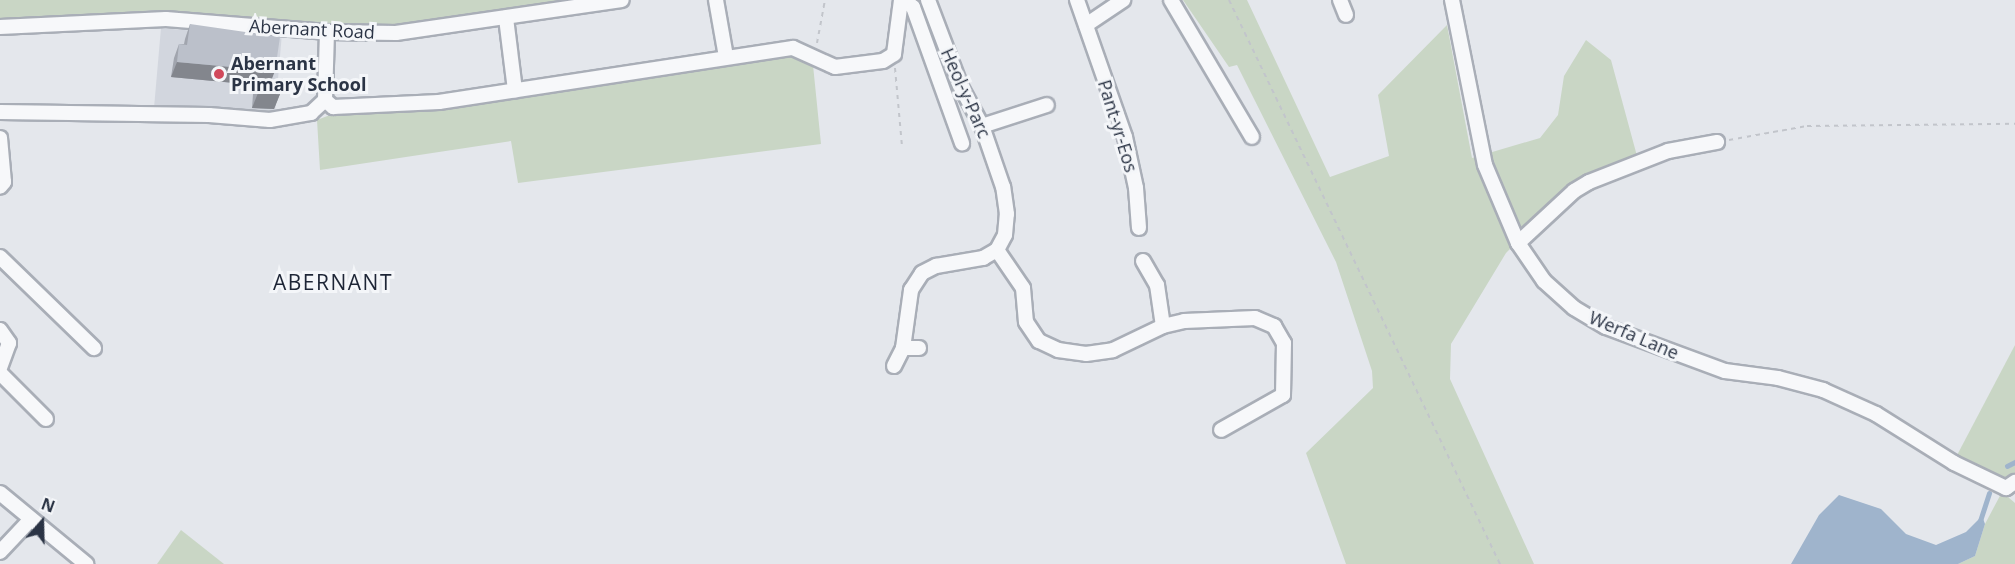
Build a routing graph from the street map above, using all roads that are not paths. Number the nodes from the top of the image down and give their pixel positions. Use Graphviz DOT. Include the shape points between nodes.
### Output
graph roads {
  1 [pos="622,0"];
  2 [pos="716,0"];
  3 [pos="902,0"];
  4 [pos="928,0"];
  5 [pos="1077,0"];
  6 [pos="1123,0"];
  7 [pos="1171,0"];
  8 [pos="1340,0"];
  9 [pos="1452,0"];
  10 [pos="1346,15"];
  11 [pos="506,18"];
  12 [pos="1086,25"];
  13 [pos="0,27"];
  14 [pos="327,32"];
  15 [pos="726,57"];
  16 [pos="515,90"];
  17 [pos="326,100"];
  18 [pos="1047,105"];
  19 [pos="0,112"];
  20 [pos="982,126"];
  21 [pos="1252,137"];
  22 [pos="0,138"];
  23 [pos="1717,142"];
  24 [pos="962,143"];
  25 [pos="0,187"];
  26 [pos="1139,228"];
  27 [pos="1518,243"];
  28 [pos="997,250"];
  29 [pos="0,257"];
  30 [pos="1143,261"];
  31 [pos="1163,326"];
  32 [pos="0,330"];
  33 [pos="94,348"];
  34 [pos="903,348"];
  35 [pos="919,348"];
  36 [pos="894,366"];
  37 [pos="0,368"];
  38 [pos="0,374"];
  39 [pos="46,419"];
  40 [pos="1221,430"];
  41 [pos="2011,485"];
  42 [pos="0,493"];
  43 [pos="30,520"];
  44 [pos="0,552"];
  45 [pos="86,564"];
  1 -- 11 [label="street, Abernant Road"];
  2 -- 15 [label="street"];
  3 -- 15 [label="street" via="894,54 883,61 835,67 820,62 810,52 793,48"];
  3 -- 24 [label="street" via="913,7"];
  4 -- 20 [label="street, Heol-y-Parc" via="946,51"];
  5 -- 12 [label="street, Pant-yr-Eos"];
  6 -- 12 [label="street"];
  7 -- 21 [label="street"];
  8 -- 10 [label="street"];
  9 -- 27 [label="street, Werfa Lane" via="1485,165"];
  11 -- 14 [label="street, Abernant Road" via="396,33"];
  11 -- 16 [label="street"];
  12 -- 26 [label="street, Pant-yr-Eos" via="1125,137 1137,188"];
  13 -- 14 [label="street, Abernant Road" via="166,18"];
  14 -- 17 [label="street"];
  15 -- 16 [label="street"];
  16 -- 17 [label="street" via="439,102 333,107"];
  17 -- 19 [label="street" via="311,113 270,120 209,115"];
  18 -- 20 [label="street"];
  20 -- 28 [label="street, Heol-y-Parc" via="1003,187 1007,214 1005,235"];
  22 -- 25 [label="street" via="4,182"];
  23 -- 27 [label="street" via="1668,151 1589,182"];
  27 -- 41 [label="street, Werfa Lane" via="1544,281 1574,308 1606,327 1725,371 1778,378 1823,390 1876,414 1954,463"];
  28 -- 31 [label="street" via="1023,288 1026,322 1039,341 1058,350 1086,354 1113,350"];
  28 -- 34 [label="street" via="982,258 936,266 922,273 911,290"];
  29 -- 33 [label="street"];
  30 -- 31 [label="street" via="1156,285"];
  31 -- 40 [label="street" via="1256,318 1274,326 1284,343 1282,396"];
  32 -- 37 [label="street" via="9,343"];
  34 -- 35 [label="street"];
  34 -- 36 [label="street"];
  38 -- 39 [label="street"];
  42 -- 43 [label="street"];
  43 -- 44 [label="street"];
  43 -- 45 [label="street"];
}
